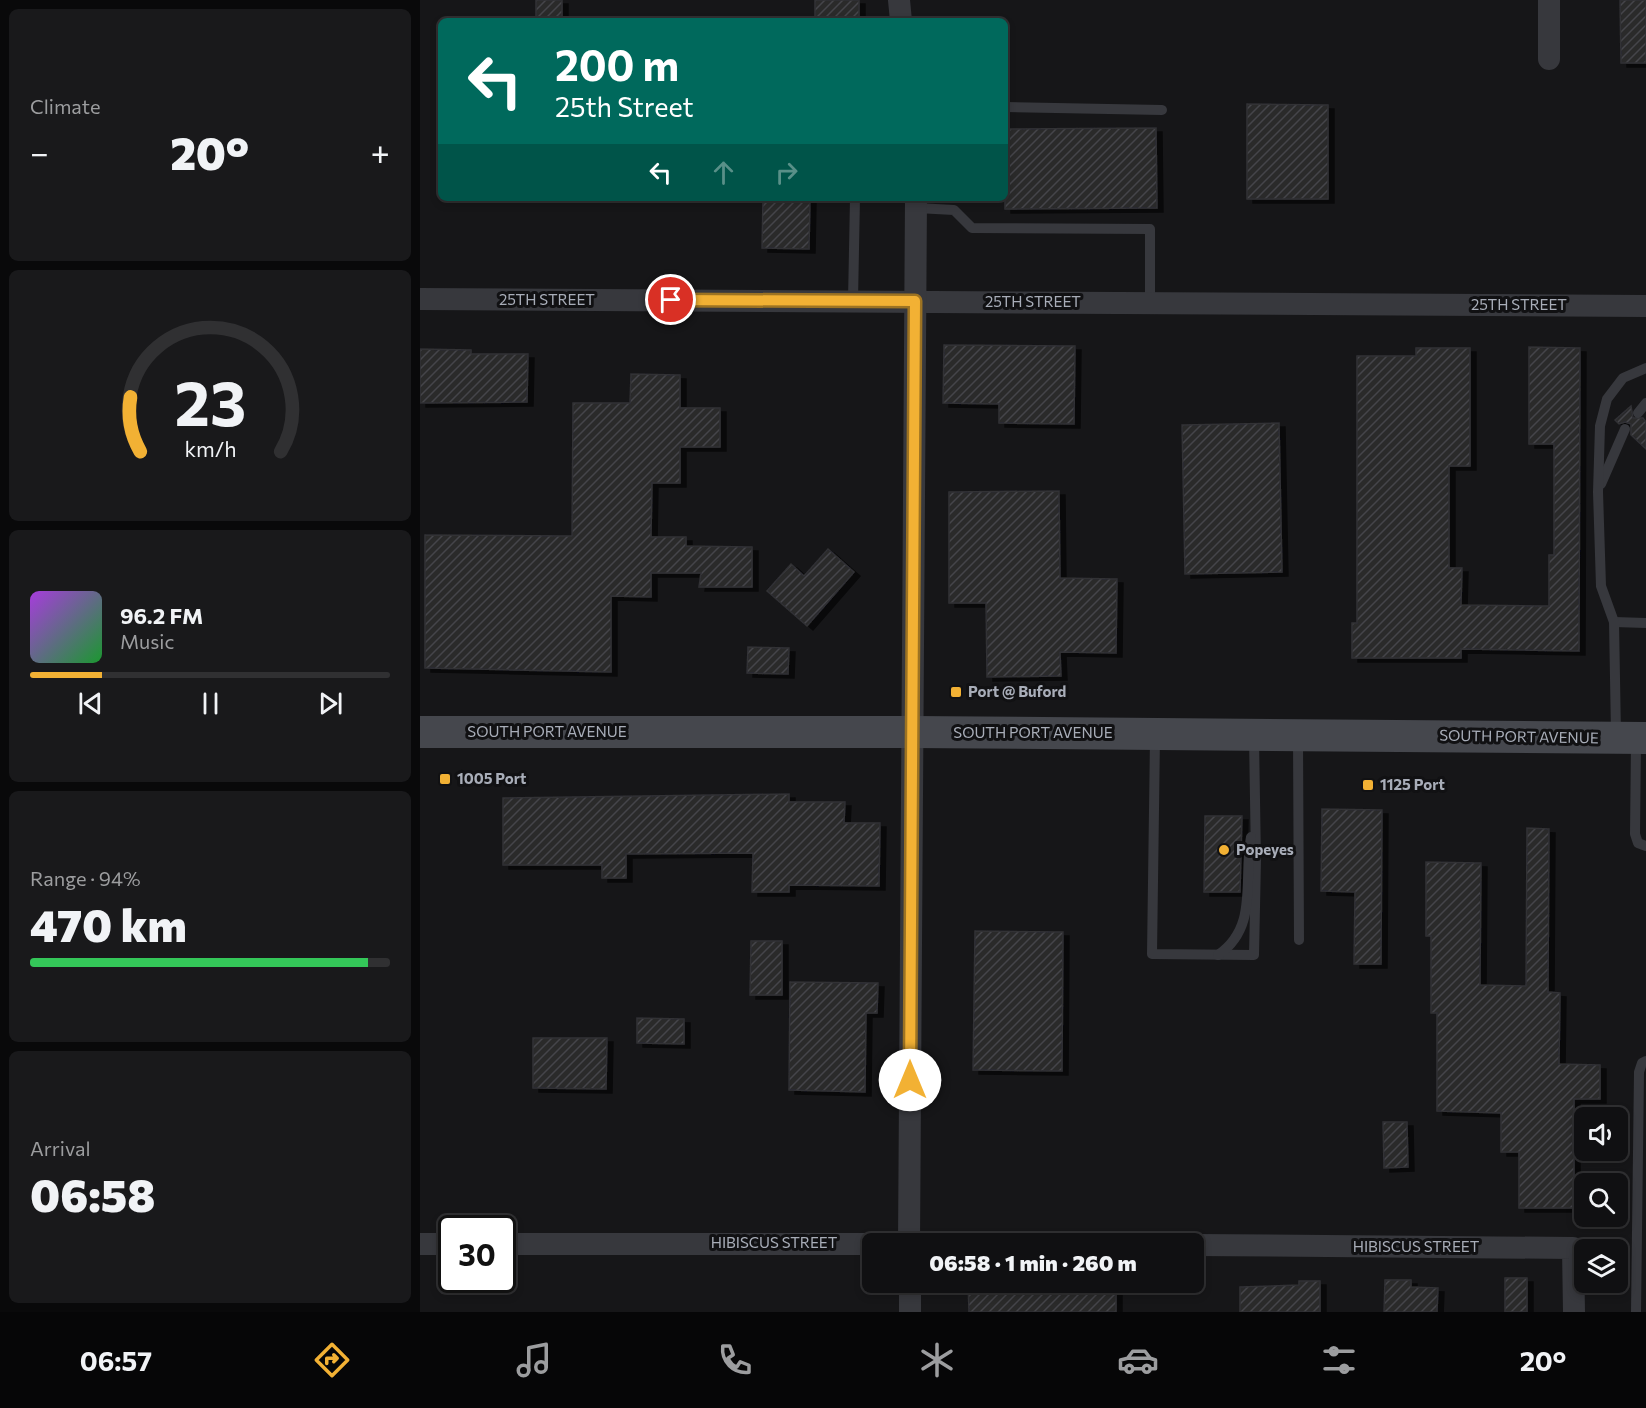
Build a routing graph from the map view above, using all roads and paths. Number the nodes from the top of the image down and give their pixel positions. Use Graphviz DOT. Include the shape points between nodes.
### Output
graph roads {
  1 [pos="899,0"];
  2 [pos="1549,0"];
  3 [pos="902,18"];
  4 [pos="1549,59"];
  5 [pos="1008,107"];
  6 [pos="1161,110"];
  7 [pos="855,201"];
  8 [pos="916,203"];
  9 [pos="420,299"];
  10 [pos="853,301"];
  11 [pos="915,301"];
  12 [pos="1150,303"];
  13 [pos="1646,306"];
  14 [pos="1646,368"];
  15 [pos="1646,403"];
  16 [pos="1638,413"];
  17 [pos="1625,429"];
  18 [pos="1598,492"];
  19 [pos="1614,622"];
  20 [pos="1646,622"];
  21 [pos="420,732"];
  22 [pos="912,732"];
  23 [pos="1155,734"];
  24 [pos="1254,735"];
  25 [pos="1298,735"];
  26 [pos="1632,738"];
  27 [pos="1256,816"];
  28 [pos="1646,846"];
  29 [pos="1299,940"];
  30 [pos="1218,955"];
  31 [pos="1646,1061"];
  32 [pos="909,1233"];
  33 [pos="862,1243"];
  34 [pos="420,1244"];
  35 [pos="438,1244"];
  36 [pos="516,1244"];
  37 [pos="1204,1245"];
  38 [pos="909,1293"];
  39 [pos="910,1312"];
  40 [pos="1574,1312"];
  41 [pos="1636,1312"];
  1 -- 3 [label="street"];
  2 -- 4 [label="street"];
  5 -- 6 [label="lane"];
  7 -- 10 [label="lane"];
  8 -- 11 [label="street"];
  8 -- 12 [label="lane" via="954,210 972,228 1149,229"];
  9 -- 10 [label="street, 25TH STREET"];
  10 -- 11 [label="street, 25TH STREET"];
  11 -- 12 [label="street, 25TH STREET"];
  11 -- 22 [label="street"];
  12 -- 13 [label="street, 25TH STREET"];
  14 -- 18 [label="lane" via="1623,378 1607,399 1600,426"];
  15 -- 16 [label="lane"];
  17 -- 18 [label="lane"];
  18 -- 19 [label="lane" via="1601,586"];
  19 -- 20 [label="lane"];
  19 -- 26 [label="lane"];
  21 -- 22 [label="main road, SOUTH PORT AVENUE"];
  22 -- 23 [label="main road, SOUTH PORT AVENUE"];
  22 -- 32 [label="street"];
  23 -- 24 [label="main road, SOUTH PORT AVENUE"];
  23 -- 30 [label="lane" via="1152,954"];
  24 -- 25 [label="main road, SOUTH PORT AVENUE"];
  24 -- 27 [label="lane"];
  25 -- 26 [label="main road, SOUTH PORT AVENUE"];
  25 -- 29 [label="lane"];
  26 -- 28 [label="lane" via="1635,834 1638,843"];
  27 -- 30 [label="lane" via="1240,934"];
  27 -- 30 [label="lane" via="1254,955"];
  31 -- 41 [label="lane" via="1638,1072"];
  33 -- 36 [label="street, HIBISCUS STREET"];
  34 -- 35 [label="street"];
  37 -- 40 [label="street, HIBISCUS STREET" via="1573,1248"];
  38 -- 39 [label="street"];
}
